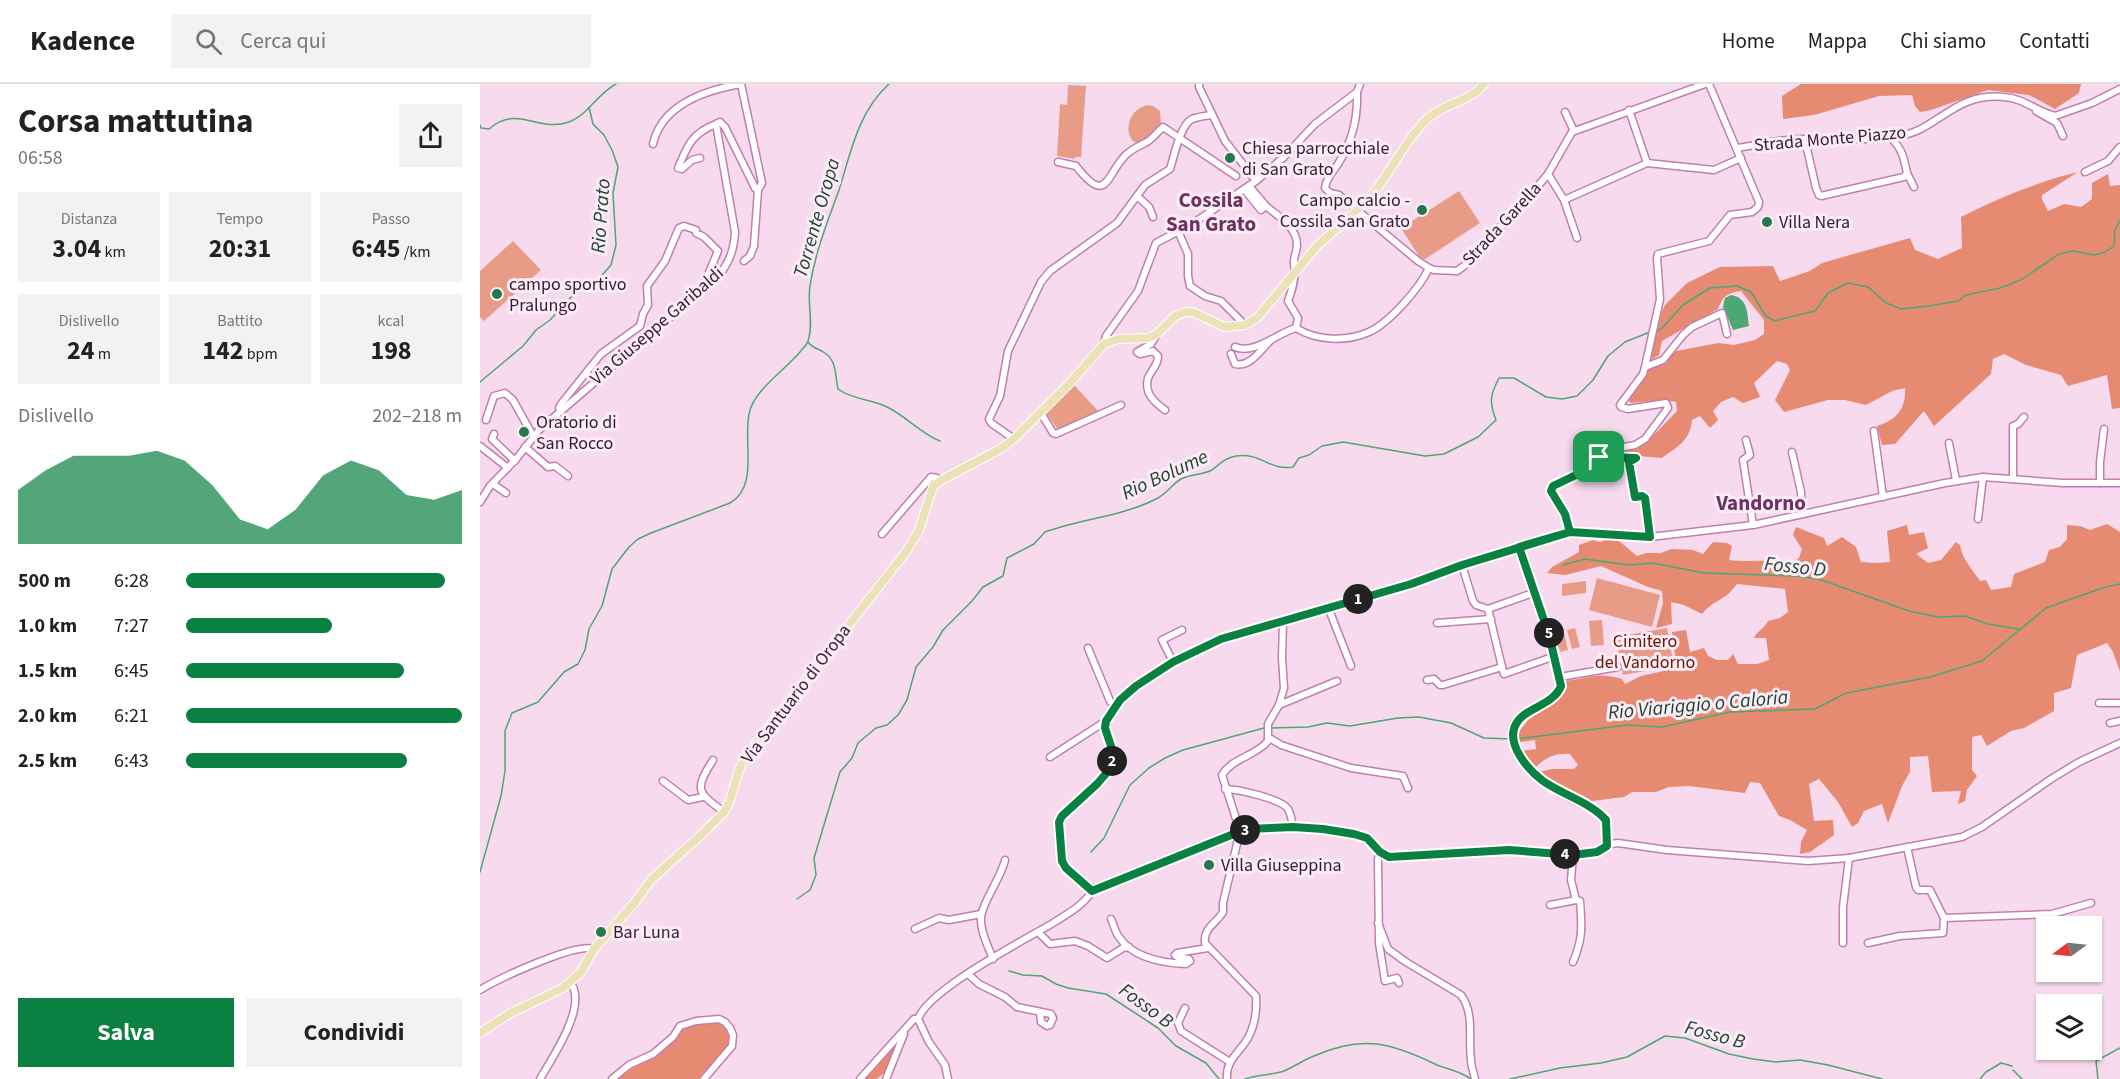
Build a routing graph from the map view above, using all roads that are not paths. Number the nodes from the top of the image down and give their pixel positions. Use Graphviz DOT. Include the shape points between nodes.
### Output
graph roads {
  1 [pos="741,84"];
  2 [pos="1199,84"];
  3 [pos="1360,84"];
  4 [pos="1485,84"];
  5 [pos="1707,84"];
  6 [pos="2120,89"];
  7 [pos="1357,92"];
  8 [pos="2021,100"];
  9 [pos="1629,110"];
  10 [pos="1565,112"];
  11 [pos="1211,115"];
  12 [pos="716,124"];
  13 [pos="1574,131"];
  14 [pos="2062,136"];
  15 [pos="1890,137"];
  16 [pos="1179,138"];
  17 [pos="1805,140"];
  18 [pos="653,144"];
  19 [pos="2120,147"];
  20 [pos="1737,148"];
  21 [pos="700,158"];
  22 [pos="1741,158"];
  23 [pos="1058,162"];
  24 [pos="1647,163"];
  25 [pos="2085,172"];
  26 [pos="1907,173"];
  27 [pos="1548,174"];
  28 [pos="1236,176"];
  29 [pos="1256,181"];
  30 [pos="1246,187"];
  31 [pos="1914,187"];
  32 [pos="758,190"];
  33 [pos="1137,196"];
  34 [pos="1564,200"];
  35 [pos="1154,217"];
  36 [pos="1178,231"];
  37 [pos="1577,238"];
  38 [pos="744,261"];
  39 [pos="1429,268"];
  40 [pos="1296,269"];
  41 [pos="706,286"];
  42 [pos="1245,325"];
  43 [pos="1296,328"];
  44 [pos="1157,333"];
  45 [pos="1727,334"];
  46 [pos="1276,336"];
  47 [pos="1104,344"];
  48 [pos="1645,367"];
  49 [pos="1121,405"];
  50 [pos="1165,410"];
  51 [pos="561,411"];
  52 [pos="1041,413"];
  53 [pos="2024,417"];
  54 [pos="486,420"];
  55 [pos="2104,429"];
  56 [pos="1874,431"];
  57 [pos="494,434"];
  58 [pos="533,436"];
  59 [pos="1014,439"];
  60 [pos="1746,440"];
  61 [pos="1949,443"];
  62 [pos="480,446"];
  63 [pos="525,447"];
  64 [pos="1792,452"];
  65 [pos="1599,457"];
  66 [pos="515,461"];
  67 [pos="508,468"];
  68 [pos="568,476"];
  69 [pos="1983,477"];
  70 [pos="2013,479"];
  71 [pos="1956,480"];
  72 [pos="940,481"];
  73 [pos="2100,483"];
  74 [pos="2120,483"];
  75 [pos="493,484"];
  76 [pos="506,493"];
  77 [pos="1883,497"];
  78 [pos="480,502"];
  79 [pos="1802,514"];
  80 [pos="1978,519"];
  81 [pos="1753,525"];
  82 [pos="1570,532"];
  83 [pos="882,534"];
  84 [pos="1650,537"];
  85 [pos="1519,547"];
  86 [pos="1462,565"];
  87 [pos="1533,592"];
  88 [pos="1328,607"];
  89 [pos="1488,609"];
  90 [pos="1491,619"];
  91 [pos="1283,621"];
  92 [pos="1437,623"];
  93 [pos="1182,630"];
  94 [pos="1088,648"];
  95 [pos="1555,656"];
  96 [pos="1173,662"];
  97 [pos="1351,666"];
  98 [pos="1502,667"];
  99 [pos="1618,667"];
  100 [pos="1560,677"];
  101 [pos="1427,680"];
  102 [pos="1337,681"];
  103 [pos="2099,703"];
  104 [pos="2120,704"];
  105 [pos="1280,705"];
  106 [pos="1115,707"];
  107 [pos="1106,721"];
  108 [pos="2120,721"];
  109 [pos="2110,723"];
  110 [pos="1268,731"];
  111 [pos="2120,743"];
  112 [pos="1050,757"];
  113 [pos="712,760"];
  114 [pos="663,781"];
  115 [pos="1408,788"];
  116 [pos="1225,789"];
  117 [pos="703,796"];
  118 [pos="724,812"];
  119 [pos="1293,827"];
  120 [pos="1240,831"];
  121 [pos="1607,846"];
  122 [pos="1906,847"];
  123 [pos="1380,852"];
  124 [pos="1573,855"];
  125 [pos="1849,858"];
  126 [pos="1005,860"];
  127 [pos="1092,891"];
  128 [pos="1576,900"];
  129 [pos="2091,903"];
  130 [pos="1550,904"];
  131 [pos="981,914"];
  132 [pos="1944,918"];
  133 [pos="1111,920"];
  134 [pos="1378,923"];
  135 [pos="915,929"];
  136 [pos="1038,932"];
  137 [pos="1843,943"];
  138 [pos="1868,943"];
  139 [pos="1129,947"];
  140 [pos="1208,948"];
  141 [pos="594,949"];
  142 [pos="993,959"];
  143 [pos="1573,962"];
  144 [pos="968,974"];
  145 [pos="570,982"];
  146 [pos="1399,983"];
  147 [pos="480,990"];
  148 [pos="1185,1008"];
  149 [pos="1040,1012"];
  150 [pos="918,1019"];
  151 [pos="906,1030"];
  152 [pos="480,1033"];
  153 [pos="1230,1062"];
  154 [pos="1475,1078"];
  155 [pos="540,1079"];
  156 [pos="612,1079"];
  157 [pos="704,1079"];
  158 [pos="860,1079"];
  159 [pos="886,1079"];
  160 [pos="948,1079"];
  161 [pos="1227,1079"];
  1 -- 18 [label="street" via="686,102 661,122"];
  1 -- 32 [label="street" via="762,183"];
  2 -- 11 [label="street"];
  3 -- 7 [label="street"];
  4 -- 40 [label="main road, bridge" via="1427,120 1384,180"];
  5 -- 9 [label="street"];
  5 -- 20 [label="street"];
  6 -- 8 [label="street, Strada Monte Piazzo" via="2055,116"];
  7 -- 29 [label="street" via="1315,124"];
  7 -- 39 [label="street" via="1357,117 1325,188"];
  8 -- 14 [label="street, Strada Monte Piazzo" via="2057,123"];
  8 -- 15 [label="street, Strada Monte Piazzo" via="1978,97 1912,132"];
  9 -- 13 [label="street"];
  9 -- 24 [label="street"];
  10 -- 13 [label="street"];
  11 -- 16 [label="street" via="1192,119"];
  11 -- 29 [label="street" via="1225,141"];
  12 -- 21 [label="street" via="690,140 678,168"];
  12 -- 32 [label="street" via="720,122 725,127"];
  12 -- 41 [label="street, Via Giuseppe Garibaldi" via="735,243 728,263"];
  13 -- 27 [label="street, Strada Garella"];
  15 -- 17 [label="street, Strada Monte Piazzo"];
  15 -- 26 [label="street" via="1900,146"];
  16 -- 23 [label="street" via="1163,127 1147,143 1128,153 1102,185 1087,180 1076,166"];
  16 -- 28 [label="street"];
  16 -- 33 [label="street" via="1170,169 1145,184"];
  17 -- 20 [label="street, Strada Monte Piazzo"];
  17 -- 26 [label="street" via="1821,196 1904,177"];
  19 -- 25 [label="street" via="2108,160"];
  20 -- 22 [label="street"];
  22 -- 24 [label="street" via="1714,170"];
  22 -- 48 [label="street" via="1758,207 1752,212 1730,215 1709,241 1658,254 1660,299"];
  24 -- 34 [label="street"];
  26 -- 31 [label="street"];
  27 -- 34 [label="street"];
  27 -- 39 [label="street, Strada Garella" via="1464,266 1457,271"];
  29 -- 30 [label="street"];
  30 -- 36 [label="street"];
  30 -- 40 [label="street" via="1261,210 1266,206 1295,233"];
  32 -- 38 [label="street" via="754,246"];
  33 -- 35 [label="street"];
  33 -- 59 [label="street" via="1118,223 1050,271 1033,297 1008,351 1000,396 989,419"];
  34 -- 37 [label="street"];
  36 -- 42 [label="street" via="1188,254 1190,286 1221,301"];
  36 -- 47 [label="street" via="1156,243 1138,291"];
  39 -- 43 [label="street" via="1402,306 1366,333 1328,339"];
  40 -- 42 [label="main road" via="1257,318"];
  40 -- 43 [label="street" via="1288,301 1298,318"];
  41 -- 51 [label="street, Via Giuseppe Garibaldi"];
  41 -- 51 [label="street" via="718,251 696,230 679,228 647,286 648,305 640,326 601,354 561,404"];
  42 -- 44 [label="main road" via="1224,327 1186,312 1175,316"];
  43 -- 46 [label="street"];
  44 -- 47 [label="main road" via="1149,338 1118,339"];
  44 -- 50 [label="street" via="1151,344 1137,352 1153,351 1158,356 1148,389 1154,402"];
  45 -- 48 [label="street" via="1722,314 1692,327 1663,360"];
  46 -- 46 [label="street" via="1233,350 1235,364 1255,358"];
  47 -- 52 [label="main road"];
  48 -- 65 [label="street" via="1621,407 1666,404 1665,414 1641,442"];
  49 -- 52 [label="street" via="1056,434"];
  51 -- 58 [label="street, Via Giuseppe Garibaldi"];
  52 -- 59 [label="main road"];
  53 -- 70 [label="street" via="2013,426"];
  54 -- 58 [label="street" via="494,396 505,393"];
  55 -- 73 [label="street"];
  56 -- 77 [label="street"];
  57 -- 66 [label="street" via="492,439"];
  58 -- 63 [label="street, Via Giuseppe Garibaldi"];
  59 -- 72 [label="main road"];
  60 -- 81 [label="street" via="1750,455 1743,460"];
  61 -- 71 [label="street"];
  62 -- 67 [label="street"];
  63 -- 66 [label="street, Via Giuseppe Garibaldi"];
  63 -- 68 [label="street" via="548,467 555,466"];
  64 -- 79 [label="street"];
  65 -- 82 [label="street" via="1551,491 1565,514"];
  65 -- 84 [label="street" via="1636,458 1629,462 1635,497 1645,498"];
  66 -- 67 [label="street, Via Giuseppe Garibaldi"];
  67 -- 75 [label="street, Via Giuseppe Garibaldi"];
  69 -- 70 [label="street"];
  69 -- 71 [label="street"];
  69 -- 80 [label="street"];
  70 -- 73 [label="street"];
  71 -- 77 [label="street"];
  72 -- 83 [label="street" via="931,477"];
  72 -- 118 [label="main road, Via Santuario di Oropa" via="933,487 919,530 906,552 745,757"];
  73 -- 74 [label="street"];
  75 -- 76 [label="street"];
  75 -- 78 [label="street, Via Giuseppe Garibaldi"];
  77 -- 79 [label="street"];
  79 -- 81 [label="street"];
  81 -- 84 [label="street"];
  82 -- 84 [label="street"];
  82 -- 85 [label="street"];
  85 -- 86 [label="street"];
  85 -- 87 [label="street"];
  86 -- 88 [label="street"];
  86 -- 89 [label="street" via="1473,601"];
  87 -- 89 [label="street"];
  87 -- 95 [label="street"];
  88 -- 91 [label="street"];
  88 -- 97 [label="street"];
  89 -- 90 [label="street"];
  90 -- 92 [label="street"];
  90 -- 98 [label="street"];
  91 -- 96 [label="street" via="1221,639"];
  91 -- 105 [label="street" via="1285,682"];
  93 -- 96 [label="street" via="1162,640"];
  94 -- 106 [label="street"];
  95 -- 98 [label="street" via="1504,674"];
  95 -- 100 [label="street"];
  96 -- 106 [label="street" via="1136,686"];
  98 -- 101 [label="street" via="1443,685 1434,679"];
  99 -- 100 [label="street"];
  100 -- 121 [label="street" via="1559,691 1517,721 1513,743 1542,781 1602,815 1607,825"];
  102 -- 105 [label="street"];
  103 -- 104 [label="street"];
  105 -- 110 [label="street"];
  106 -- 107 [label="street"];
  107 -- 112 [label="street"];
  107 -- 127 [label="street" via="1113,752 1109,770 1059,822 1062,861"];
  108 -- 109 [label="street"];
  110 -- 115 [label="street" via="1281,745 1351,768 1403,776"];
  110 -- 116 [label="street" via="1266,744 1224,771"];
  111 -- 122 [label="street" via="2051,778 1972,833"];
  113 -- 117 [label="street" via="701,784"];
  114 -- 117 [label="street" via="688,800"];
  116 -- 119 [label="street" via="1284,804"];
  116 -- 120 [label="street"];
  117 -- 118 [label="street"];
  118 -- 141 [label="main road, Via Santuario di Oropa" via="651,880"];
  119 -- 120 [label="street"];
  119 -- 123 [label="street" via="1354,834 1367,838"];
  120 -- 127 [label="street"];
  120 -- 140 [label="street" via="1223,912 1204,936"];
  121 -- 124 [label="street" via="1597,852"];
  121 -- 125 [label="street" via="1618,843 1808,861"];
  122 -- 125 [label="street"];
  122 -- 132 [label="street" via="1916,887 1931,892"];
  123 -- 124 [label="street" via="1389,857 1509,850"];
  123 -- 134 [label="street"];
  124 -- 128 [label="street"];
  125 -- 137 [label="street"];
  126 -- 131 [label="street"];
  127 -- 136 [label="street" via="1083,903"];
  128 -- 130 [label="street"];
  128 -- 143 [label="street" via="1580,901 1582,934"];
  129 -- 132 [label="street" via="2052,914"];
  131 -- 135 [label="street" via="939,918"];
  131 -- 142 [label="street"];
  132 -- 138 [label="street" via="1943,933"];
  133 -- 139 [label="street" via="1119,938"];
  134 -- 146 [label="street" via="1385,981 1397,978"];
  134 -- 154 [label="street" via="1388,949 1467,1002"];
  136 -- 139 [label="street" via="1050,944 1075,941 1107,958"];
  136 -- 142 [label="street"];
  139 -- 140 [label="street" via="1158,961 1186,964 1189,959 1177,957 1177,953"];
  140 -- 153 [label="street" via="1256,996 1256,1018"];
  141 -- 145 [label="main road, Via Santuario di Oropa" via="581,972"];
  141 -- 147 [label="street" via="588,946 560,954"];
  142 -- 144 [label="street"];
  144 -- 149 [label="street" via="1017,1007"];
  144 -- 150 [label="street" via="936,996"];
  145 -- 152 [label="main road, Via Santuario di Oropa"];
  145 -- 155 [label="street" via="576,997 568,1027"];
  148 -- 153 [label="street" via="1178,1023 1181,1030"];
  150 -- 151 [label="street"];
  150 -- 160 [label="street" via="945,1065"];
  151 -- 158 [label="street"];
  151 -- 159 [label="street"];
  153 -- 161 [label="street"];
  156 -- 157 [label="street" via="629,1065 654,1054 680,1026 696,1020 719,1019 730,1028 732,1046"];
}
